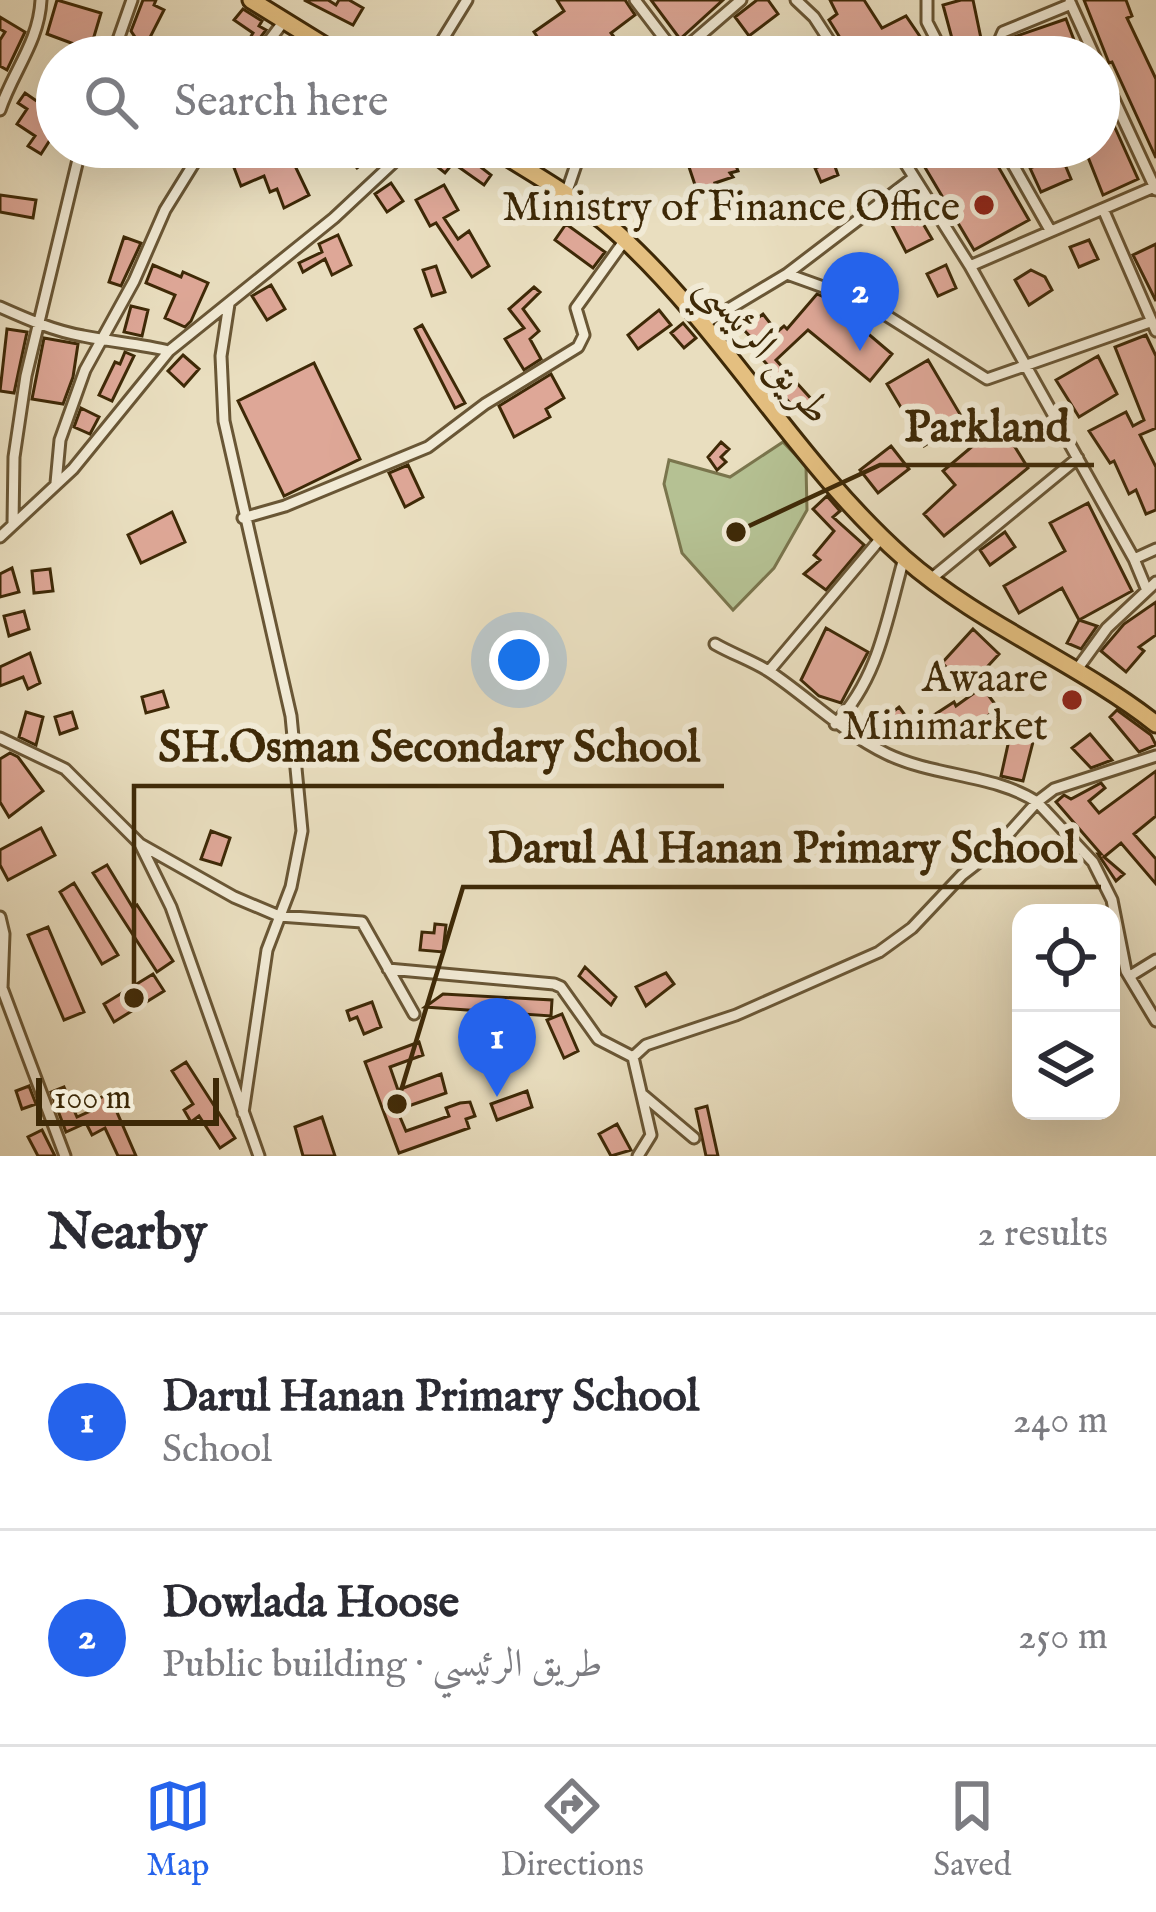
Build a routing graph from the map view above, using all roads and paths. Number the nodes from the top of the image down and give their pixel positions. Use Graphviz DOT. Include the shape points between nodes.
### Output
graph roads {
  1 [pos="41,0"];
  2 [pos="132,0"];
  3 [pos="251,0"];
  4 [pos="467,0"];
  5 [pos="635,0"];
  6 [pos="741,0"];
  7 [pos="796,0"];
  8 [pos="927,0"];
  9 [pos="1070,2"];
  10 [pos="725,5"];
  11 [pos="284,21"];
  12 [pos="119,36"];
  13 [pos="273,36"];
  14 [pos="309,36"];
  15 [pos="445,36"];
  16 [pos="661,36"];
  17 [pos="695,36"];
  18 [pos="826,36"];
  19 [pos="934,36"];
  20 [pos="1001,36"];
  21 [pos="1085,36"];
  22 [pos="4,85"];
  23 [pos="0,110"];
  24 [pos="1120,112"];
  25 [pos="76,168"];
  26 [pos="191,168"];
  27 [pos="388,168"];
  28 [pos="525,168"];
  29 [pos="575,168"];
  30 [pos="907,168"];
  31 [pos="1015,168"];
  32 [pos="913,178"];
  33 [pos="1155,188"];
  34 [pos="566,194"];
  35 [pos="1102,208"];
  36 [pos="1050,230"];
  37 [pos="626,240"];
  38 [pos="970,266"];
  39 [pos="787,274"];
  40 [pos="229,304"];
  41 [pos="0,307"];
  42 [pos="39,325"];
  43 [pos="702,325"];
  44 [pos="1153,326"];
  45 [pos="101,338"];
  46 [pos="170,351"];
  47 [pos="1029,366"];
  48 [pos="1078,458"];
  49 [pos="56,483"];
  50 [pos="243,518"];
  51 [pos="13,524"];
  52 [pos="883,536"];
  53 [pos="0,537"];
  54 [pos="1156,549"];
  55 [pos="904,558"];
  56 [pos="1135,560"];
  57 [pos="932,578"];
  58 [pos="1151,585"];
  59 [pos="715,644"];
  60 [pos="1078,668"];
  61 [pos="769,670"];
  62 [pos="835,724"];
  63 [pos="1156,724"];
  64 [pos="0,738"];
  65 [pos="1156,755"];
  66 [pos="1037,802"];
  67 [pos="140,844"];
  68 [pos="279,916"];
  69 [pos="0,917"];
  70 [pos="1156,960"];
  71 [pos="388,969"];
  72 [pos="1130,976"];
  73 [pos="415,1014"];
  74 [pos="1156,1021"];
  75 [pos="634,1058"];
  76 [pos="639,1092"];
  77 [pos="243,1113"];
  78 [pos="694,1138"];
  79 [pos="65,1156"];
  80 [pos="259,1156"];
  81 [pos="638,1156"];
  1 -- 22 [label="street" via="31,47"];
  2 -- 12 [label="street"];
  3 -- 11 [label="main road"];
  4 -- 15 [label="street"];
  5 -- 16 [label="street"];
  6 -- 10 [label="street"];
  7 -- 18 [label="street"];
  8 -- 19 [label="street"];
  9 -- 20 [label="street"];
  9 -- 21 [label="street"];
  10 -- 17 [label="street"];
  11 -- 13 [label="street"];
  11 -- 14 [label="main road"];
  22 -- 23 [label="street"];
  24 -- 33 [label="street"];
  25 -- 42 [label="street"];
  26 -- 45 [label="street"];
  27 -- 40 [label="street"];
  28 -- 34 [label="main road, طريق الرئيسي"];
  29 -- 34 [label="street"];
  30 -- 32 [label="street"];
  31 -- 36 [label="street"];
  32 -- 38 [label="street"];
  32 -- 39 [label="street"];
  33 -- 35 [label="street"];
  34 -- 37 [label="main road, طريق الرئيسي"];
  35 -- 36 [label="street"];
  35 -- 44 [label="street"];
  36 -- 38 [label="street"];
  37 -- 43 [label="main road, طريق الرئيسي"];
  37 -- 50 [label="street" via="576,308 584,335 578,347 428,447"];
  38 -- 47 [label="street"];
  39 -- 43 [label="street"];
  39 -- 47 [label="street" via="866,302 976,375 998,378"];
  40 -- 46 [label="street"];
  40 -- 50 [label="street" via="221,391"];
  41 -- 42 [label="street"];
  42 -- 45 [label="street"];
  42 -- 51 [label="street" via="14,457"];
  43 -- 52 [label="main road, طريق الرئيسي"];
  44 -- 47 [label="street"];
  45 -- 46 [label="street"];
  45 -- 49 [label="street" via="61,440"];
  46 -- 49 [label="street"];
  47 -- 48 [label="street"];
  48 -- 56 [label="street"];
  48 -- 57 [label="street"];
  49 -- 51 [label="street"];
  50 -- 68 [label="street" via="291,716 302,832"];
  51 -- 53 [label="street"];
  52 -- 55 [label="main road, طريق الرئيسي"];
  52 -- 61 [label="street"];
  54 -- 56 [label="street"];
  55 -- 57 [label="main road, طريق الرئيسي"];
  55 -- 62 [label="street" via="870,678"];
  56 -- 58 [label="street"];
  57 -- 60 [label="main road, طريق الرئيسي"];
  58 -- 60 [label="street"];
  59 -- 61 [label="street"];
  60 -- 63 [label="main road, طريق الرئيسي"];
  61 -- 62 [label="street"];
  62 -- 66 [label="street" via="890,755 1015,788"];
  64 -- 67 [label="street" via="65,769"];
  65 -- 66 [label="street"];
  66 -- 72 [label="street" via="1093,862 1112,900"];
  66 -- 75 [label="street" via="878,952 646,1046"];
  67 -- 68 [label="street"];
  67 -- 77 [label="street" via="171,908"];
  68 -- 71 [label="street" via="362,922"];
  68 -- 77 [label="street"];
  69 -- 79 [label="street" via="2,988"];
  70 -- 72 [label="street"];
  71 -- 73 [label="street"];
  71 -- 75 [label="street" via="554,984 598,1039"];
  72 -- 74 [label="street"];
  75 -- 76 [label="street"];
  76 -- 78 [label="street"];
  76 -- 81 [label="street" via="651,1135"];
  77 -- 80 [label="street"];
}
